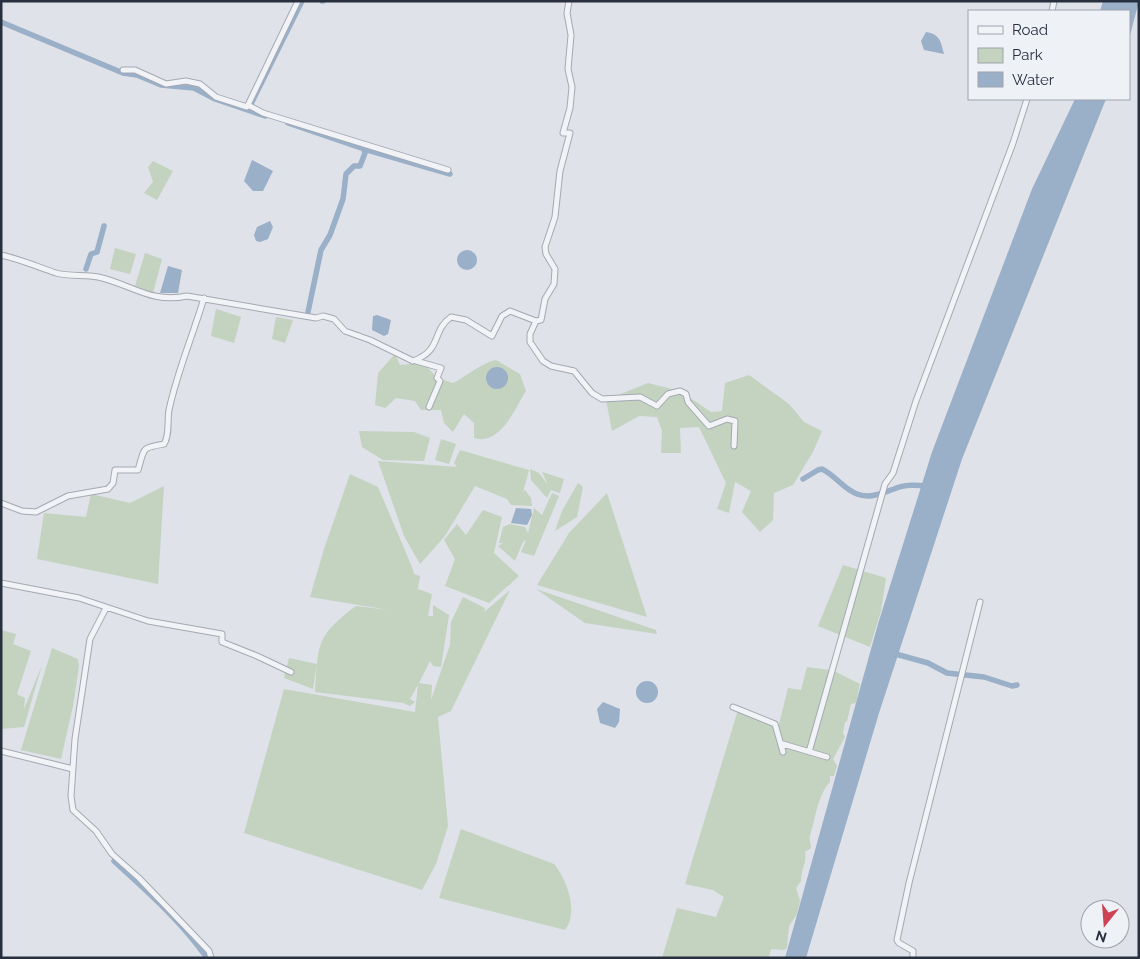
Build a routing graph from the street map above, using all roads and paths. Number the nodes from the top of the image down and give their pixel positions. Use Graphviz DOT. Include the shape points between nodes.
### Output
graph roads {
  1 [pos="298,1"];
  2 [pos="569,1"];
  3 [pos="123,70"];
  4 [pos="1027,100"];
  5 [pos="248,105"];
  6 [pos="448,170"];
  7 [pos="1,255"];
  8 [pos="204,298"];
  9 [pos="536,321"];
  10 [pos="413,361"];
  11 [pos="429,407"];
  12 [pos="734,446"];
  13 [pos="1,503"];
  14 [pos="1,583"];
  15 [pos="980,602"];
  16 [pos="106,608"];
  17 [pos="291,672"];
  18 [pos="733,707"];
  19 [pos="783,744"];
  20 [pos="1,751"];
  21 [pos="783,752"];
  22 [pos="810,752"];
  23 [pos="827,757"];
  24 [pos="73,769"];
  25 [pos="211,958"];
  26 [pos="913,958"];
  1 -- 5 [label="street"];
  2 -- 9 [label="street" via="568,69 572,93 563,133 570,134 560,171 556,217 545,247 556,276 542,306 541,320"];
  3 -- 5 [label="street" via="135,70 166,84 186,81 200,84 216,97"];
  4 -- 22 [label="street" via="893,472 885,484"];
  5 -- 6 [label="street" via="263,113"];
  7 -- 8 [label="street" via="56,273 98,277 146,296"];
  8 -- 10 [label="street" via="334,319 345,331"];
  8 -- 13 [label="street" via="176,383 168,416 167,439 161,445 145,448 138,470 115,470 113,483 108,489 68,496 36,512"];
  9 -- 10 [label="street" via="510,311 502,316 492,336 466,320 452,317 444,322 432,349"];
  9 -- 12 [label="street" via="530,334 530,342 536,352 551,366 574,371 596,396 606,400 640,397 656,406 668,394 680,391 686,394 688,402 709,426 727,419 735,421"];
  10 -- 11 [label="street" via="440,368 437,378 440,381"];
  14 -- 16 [label="street" via="79,598"];
  15 -- 26 [label="street" via="897,940 913,951"];
  16 -- 17 [label="street" via="148,621 222,634 222,642"];
  16 -- 24 [label="street" via="90,639"];
  18 -- 19 [label="street" via="776,724"];
  19 -- 21 [label="street"];
  19 -- 22 [label="street"];
  20 -- 24 [label="street"];
  22 -- 23 [label="street"];
  24 -- 25 [label="street" via="73,810 96,830 112,854 209,950"];
}
